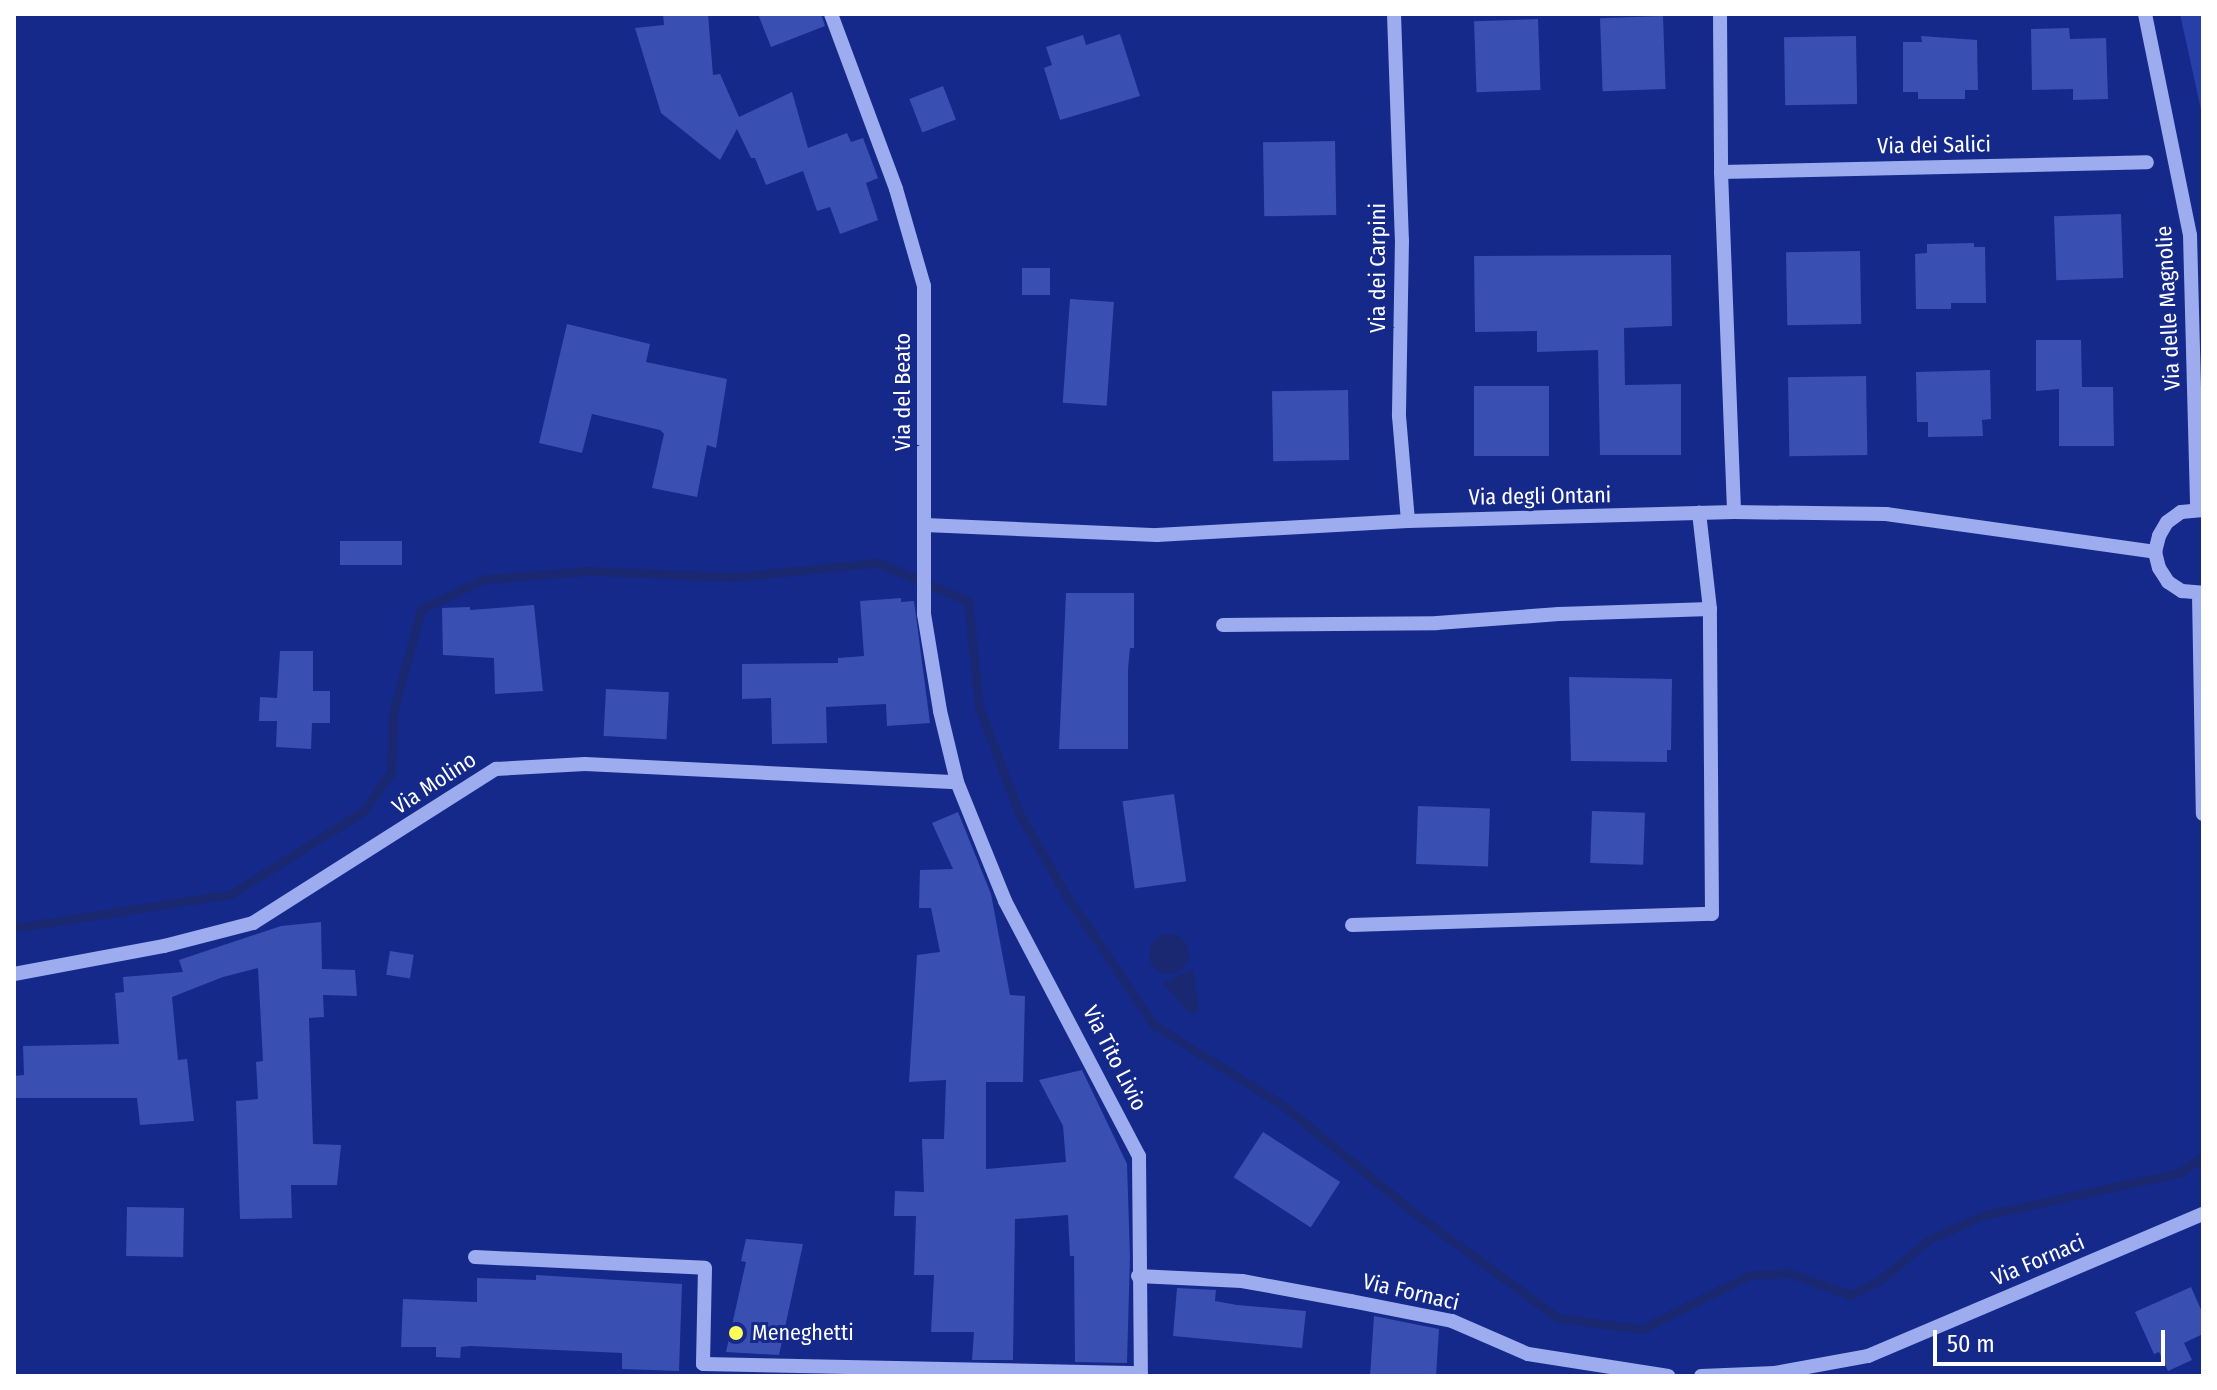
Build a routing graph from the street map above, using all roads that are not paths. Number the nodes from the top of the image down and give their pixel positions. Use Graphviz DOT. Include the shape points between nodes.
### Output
graph roads {
  1 [pos="831,14"];
  2 [pos="1394,14"];
  3 [pos="1720,14"];
  4 [pos="2145,14"];
  5 [pos="2147,162"];
  6 [pos="1721,172"];
  7 [pos="2197,236"];
  8 [pos="2200,509"];
  9 [pos="1734,512"];
  10 [pos="1699,513"];
  11 [pos="1408,521"];
  12 [pos="925,525"];
  13 [pos="2155,552"];
  14 [pos="2201,594"];
  15 [pos="1710,609"];
  16 [pos="1223,625"];
  17 [pos="957,782"];
  18 [pos="2203,814"];
  19 [pos="1352,925"];
  20 [pos="14,974"];
  21 [pos="2203,1214"];
  22 [pos="475,1257"];
  23 [pos="1138,1276"];
  24 [pos="1141,1375"];
  25 [pos="1668,1376"];
  26 [pos="1701,1376"];
  1 -- 12 [label="street, Via del Beato" via="896,189 924,286"];
  2 -- 11 [label="street, Via dei Carpini" via="1402,240 1399,416"];
  3 -- 6 [label="street"];
  4 -- 7 [label="street, Via delle Magnolie"];
  5 -- 6 [label="street, Via dei Salici"];
  6 -- 9 [label="street"];
  7 -- 8 [label="street, Via delle Magnolie"];
  8 -- 13 [label="street" via="2181,512 2167,522"];
  9 -- 10 [label="street, Via degli Ontani"];
  9 -- 13 [label="street, Via degli Ontani" via="1886,514"];
  10 -- 11 [label="street, Via degli Ontani"];
  10 -- 15 [label="street"];
  11 -- 12 [label="street, Via degli Ontani" via="1157,535"];
  12 -- 17 [label="street, Via del Beato" via="924,614"];
  13 -- 14 [label="street" via="2168,582"];
  14 -- 18 [label="street"];
  15 -- 16 [label="street" via="1437,623"];
  15 -- 19 [label="street" via="1712,914"];
  17 -- 20 [label="street, Via Molino" via="585,764 496,769 253,923"];
  17 -- 23 [label="street, Via Tito Livio" via="1005,901 1139,1156"];
  21 -- 26 [label="street, Via Fornaci" via="1868,1356 1775,1373"];
  22 -- 24 [label="street" via="705,1268 703,1364"];
  23 -- 24 [label="street, Via Tito Livio"];
  23 -- 25 [label="street, Via Fornaci" via="1242,1281 1351,1301 1452,1321 1528,1354"];
}
